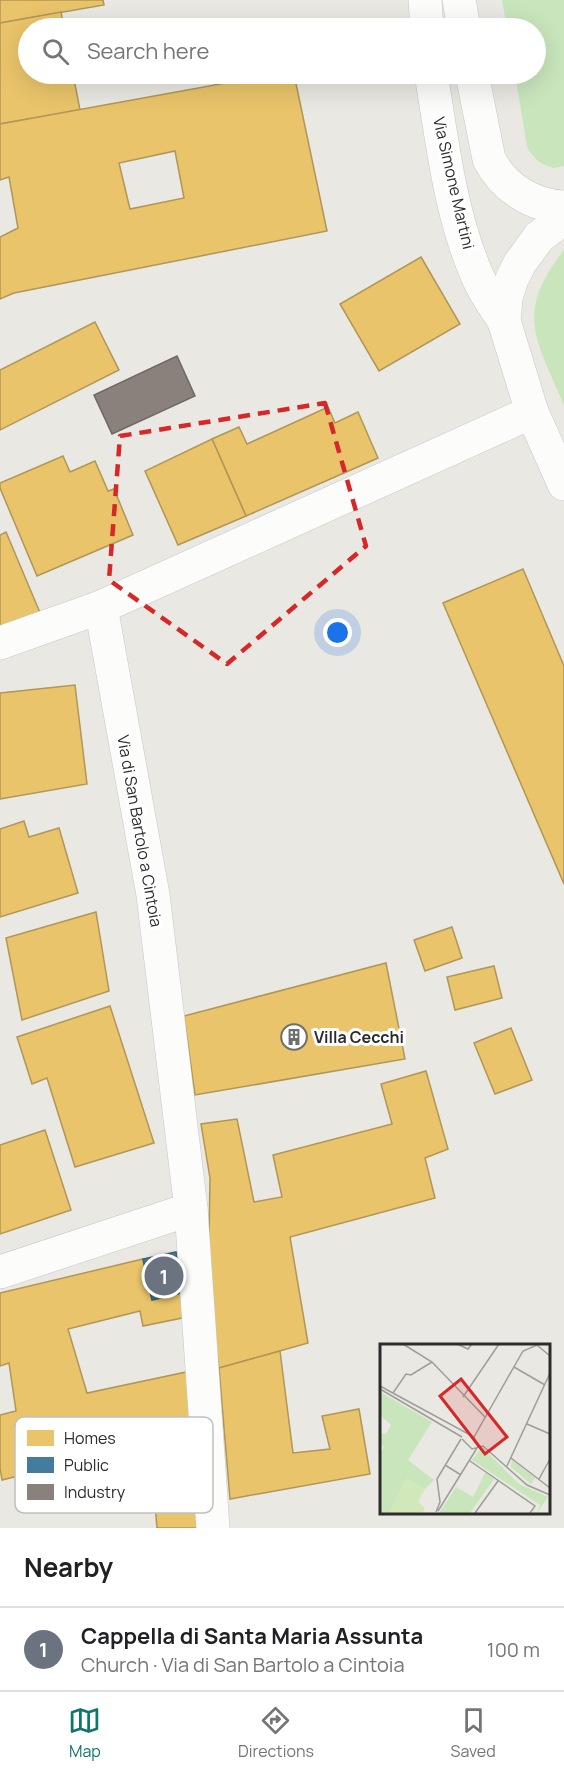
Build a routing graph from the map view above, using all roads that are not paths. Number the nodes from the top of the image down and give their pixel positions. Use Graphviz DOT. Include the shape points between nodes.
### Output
graph roads {
  1 [pos="425,0"];
  2 [pos="459,0"];
  3 [pos="426,18"];
  4 [pos="462,18"];
  5 [pos="432,84"];
  6 [pos="474,84"];
  7 [pos="564,207"];
  8 [pos="564,218"];
  9 [pos="504,321"];
  10 [pos="532,412"];
  11 [pos="564,484"];
  12 [pos="101,607"];
  13 [pos="0,643"];
  14 [pos="191,1209"];
  15 [pos="0,1272"];
  16 [pos="205,1417"];
  17 [pos="212,1513"];
  18 [pos="213,1528"];
  1 -- 3 [label="street"];
  2 -- 4 [label="street"];
  5 -- 9 [label="street, Via Simone Martini" via="462,232 474,270"];
  6 -- 7 [label="street" via="494,169 528,198"];
  8 -- 9 [label="street, Via Simone Martini" via="539,237 520,263 506,298"];
  9 -- 10 [label="street, Via Simone Martini"];
  10 -- 11 [label="street, Via Simone Martini"];
  10 -- 12 [label="street"];
  12 -- 13 [label="street"];
  12 -- 14 [label="street, Via di San Bartolo a Cintoia" via="153,894"];
  14 -- 15 [label="street"];
  14 -- 16 [label="street, Via di San Bartolo a Cintoia"];
  17 -- 18 [label="street, Via di San Bartolo a Cintoia"];
}
